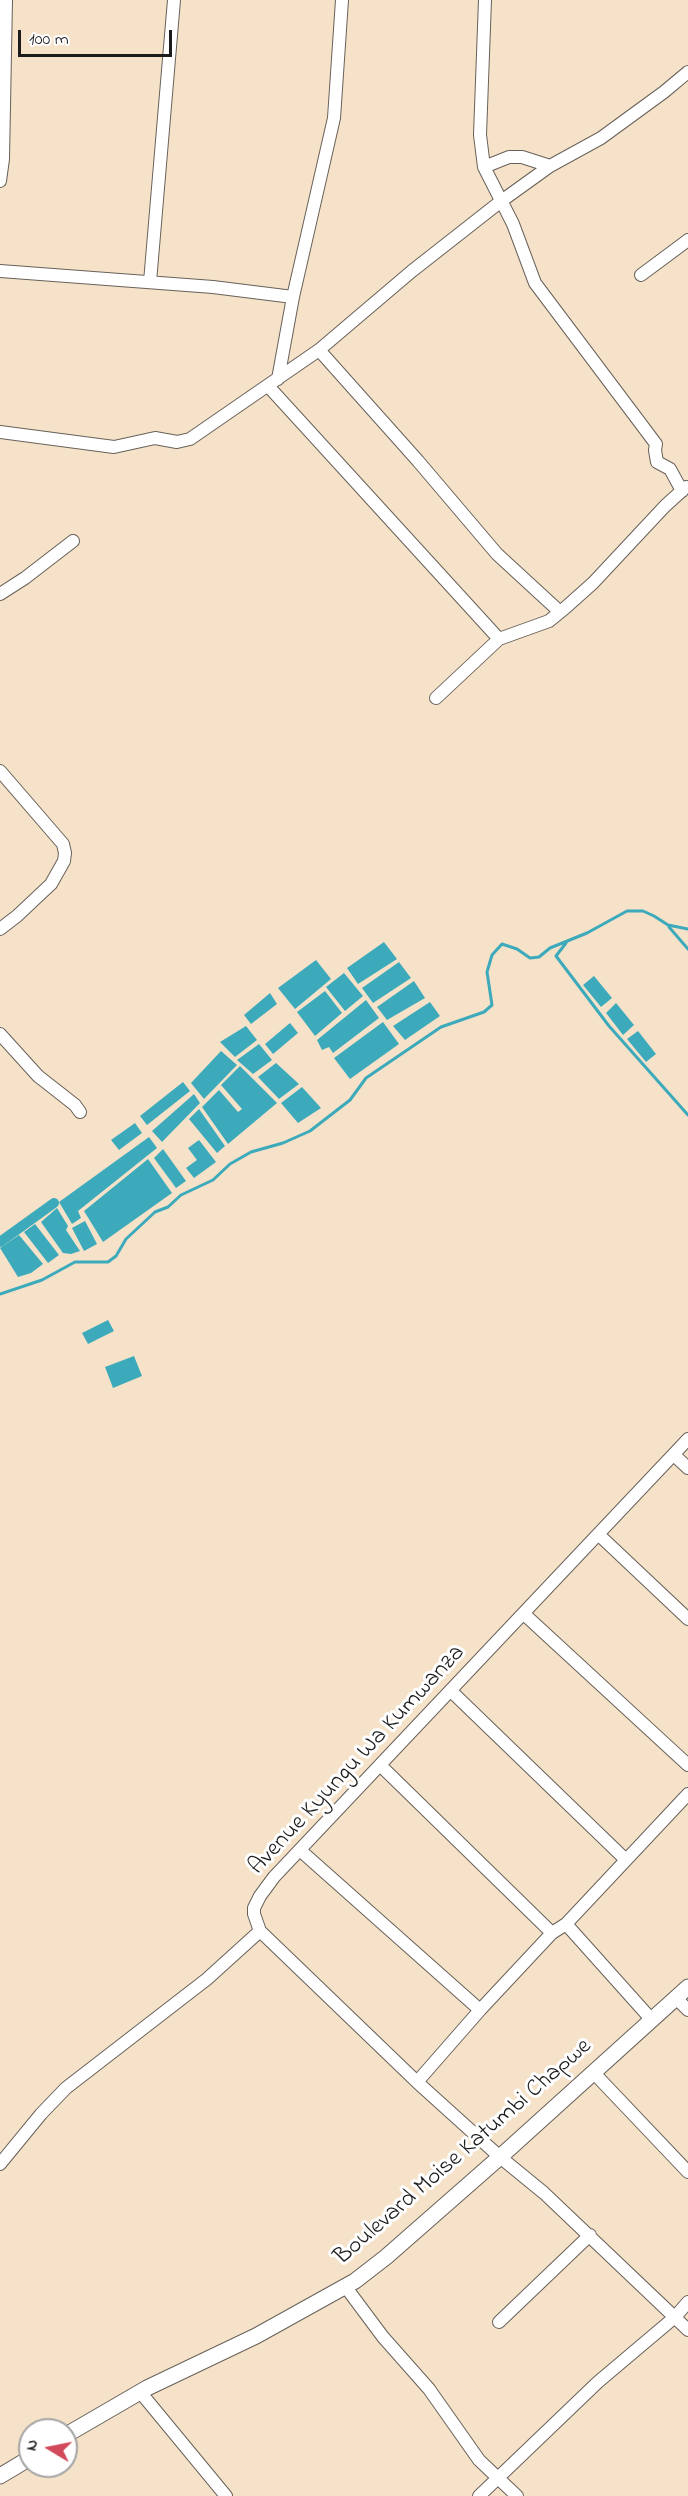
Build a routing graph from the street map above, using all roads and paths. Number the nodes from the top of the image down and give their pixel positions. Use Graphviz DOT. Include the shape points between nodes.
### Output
graph roads {
  1 [pos="6,0"];
  2 [pos="174,0"];
  3 [pos="342,0"];
  4 [pos="485,0"];
  5 [pos="688,72"];
  6 [pos="550,166"];
  7 [pos="484,167"];
  8 [pos="0,181"];
  9 [pos="500,202"];
  10 [pos="688,240"];
  11 [pos="0,271"];
  12 [pos="641,275"];
  13 [pos="150,282"];
  14 [pos="293,297"];
  15 [pos="319,351"];
  16 [pos="274,383"];
  17 [pos="0,432"];
  18 [pos="685,488"];
  19 [pos="73,541"];
  20 [pos="0,594"];
  21 [pos="560,612"];
  22 [pos="499,639"];
  23 [pos="436,698"];
  24 [pos="0,771"];
  25 [pos="0,929"];
  26 [pos="0,1034"];
  27 [pos="80,1112"];
  28 [pos="688,1439"];
  29 [pos="674,1455"];
  30 [pos="688,1468"];
  31 [pos="598,1534"];
  32 [pos="524,1614"];
  33 [pos="688,1619"];
  34 [pos="451,1691"];
  35 [pos="688,1765"];
  36 [pos="381,1766"];
  37 [pos="688,1794"];
  38 [pos="301,1851"];
  39 [pos="626,1860"];
  40 [pos="566,1924"];
  41 [pos="260,1931"];
  42 [pos="552,1934"];
  43 [pos="688,1987"];
  44 [pos="676,1998"];
  45 [pos="480,2010"];
  46 [pos="688,2010"];
  47 [pos="651,2019"];
  48 [pos="592,2073"];
  49 [pos="417,2082"];
  50 [pos="500,2157"];
  51 [pos="0,2164"];
  52 [pos="688,2172"];
  53 [pos="590,2235"];
  54 [pos="345,2286"];
  55 [pos="688,2302"];
  56 [pos="675,2317"];
  57 [pos="499,2322"];
  58 [pos="688,2330"];
  59 [pos="141,2392"];
  60 [pos="78,2428"];
  61 [pos="18,2465"];
  62 [pos="0,2476"];
  63 [pos="497,2479"];
  64 [pos="226,2496"];
  65 [pos="479,2496"];
  66 [pos="518,2496"];
  1 -- 8 [label="street"];
  2 -- 13 [label="street"];
  3 -- 14 [label="street" via="334,118"];
  4 -- 7 [label="street" via="480,135"];
  5 -- 6 [label="street" via="601,138"];
  6 -- 7 [label="street" via="508,157"];
  6 -- 9 [label="street"];
  7 -- 9 [label="street"];
  9 -- 15 [label="street"];
  9 -- 18 [label="street" via="513,224 534,283 656,444 657,462"];
  10 -- 12 [label="street"];
  11 -- 13 [label="street"];
  13 -- 14 [label="street"];
  14 -- 16 [label="street"];
  15 -- 16 [label="street"];
  15 -- 21 [label="street" via="497,554"];
  16 -- 17 [label="street" via="190,439 177,442 155,438 114,447"];
  16 -- 22 [label="street"];
  18 -- 21 [label="street"];
  19 -- 20 [label="street"];
  21 -- 22 [label="street" via="549,621"];
  22 -- 23 [label="street"];
  24 -- 25 [label="street" via="63,844 65,853 51,884"];
  26 -- 27 [label="street" via="38,1076"];
  28 -- 29 [label="street, Avenue Kyungu Wa Kumwanza"];
  29 -- 30 [label="street"];
  29 -- 31 [label="street, Avenue Kyungu Wa Kumwanza"];
  31 -- 32 [label="street, Avenue Kyungu Wa Kumwanza"];
  31 -- 33 [label="street"];
  32 -- 34 [label="street, Avenue Kyungu Wa Kumwanza"];
  32 -- 35 [label="street"];
  34 -- 36 [label="street, Avenue Kyungu Wa Kumwanza"];
  34 -- 39 [label="street"];
  36 -- 38 [label="street, Avenue Kyungu Wa Kumwanza"];
  36 -- 42 [label="street"];
  37 -- 39 [label="street"];
  38 -- 41 [label="street, Avenue Kyungu Wa Kumwanza" via="274,1878 254,1908"];
  38 -- 45 [label="street"];
  39 -- 40 [label="street"];
  40 -- 42 [label="street"];
  40 -- 47 [label="street"];
  41 -- 49 [label="street"];
  41 -- 51 [label="street" via="207,1979 66,2088"];
  42 -- 45 [label="street"];
  43 -- 44 [label="street, Boulevard Moise Katumbi Chapwe"];
  44 -- 46 [label="street"];
  44 -- 47 [label="street, Boulevard Moise Katumbi Chapwe"];
  45 -- 49 [label="street"];
  47 -- 48 [label="street, Boulevard Moise Katumbi Chapwe"];
  48 -- 50 [label="street, Boulevard Moise Katumbi Chapwe"];
  48 -- 52 [label="street"];
  49 -- 50 [label="street"];
  50 -- 53 [label="street"];
  50 -- 54 [label="street, Boulevard Moise Katumbi Chapwe" via="386,2258"];
  53 -- 56 [label="street"];
  53 -- 57 [label="street"];
  54 -- 59 [label="street, Boulevard Moise Katumbi Chapwe" via="256,2336"];
  54 -- 63 [label="street"];
  55 -- 56 [label="street"];
  56 -- 58 [label="street"];
  56 -- 63 [label="street" via="598,2382"];
  59 -- 60 [label="street, Boulevard Moise Katumbi Chapwe"];
  59 -- 64 [label="street"];
  61 -- 62 [label="street"];
  63 -- 65 [label="street"];
  63 -- 66 [label="street"];
}
